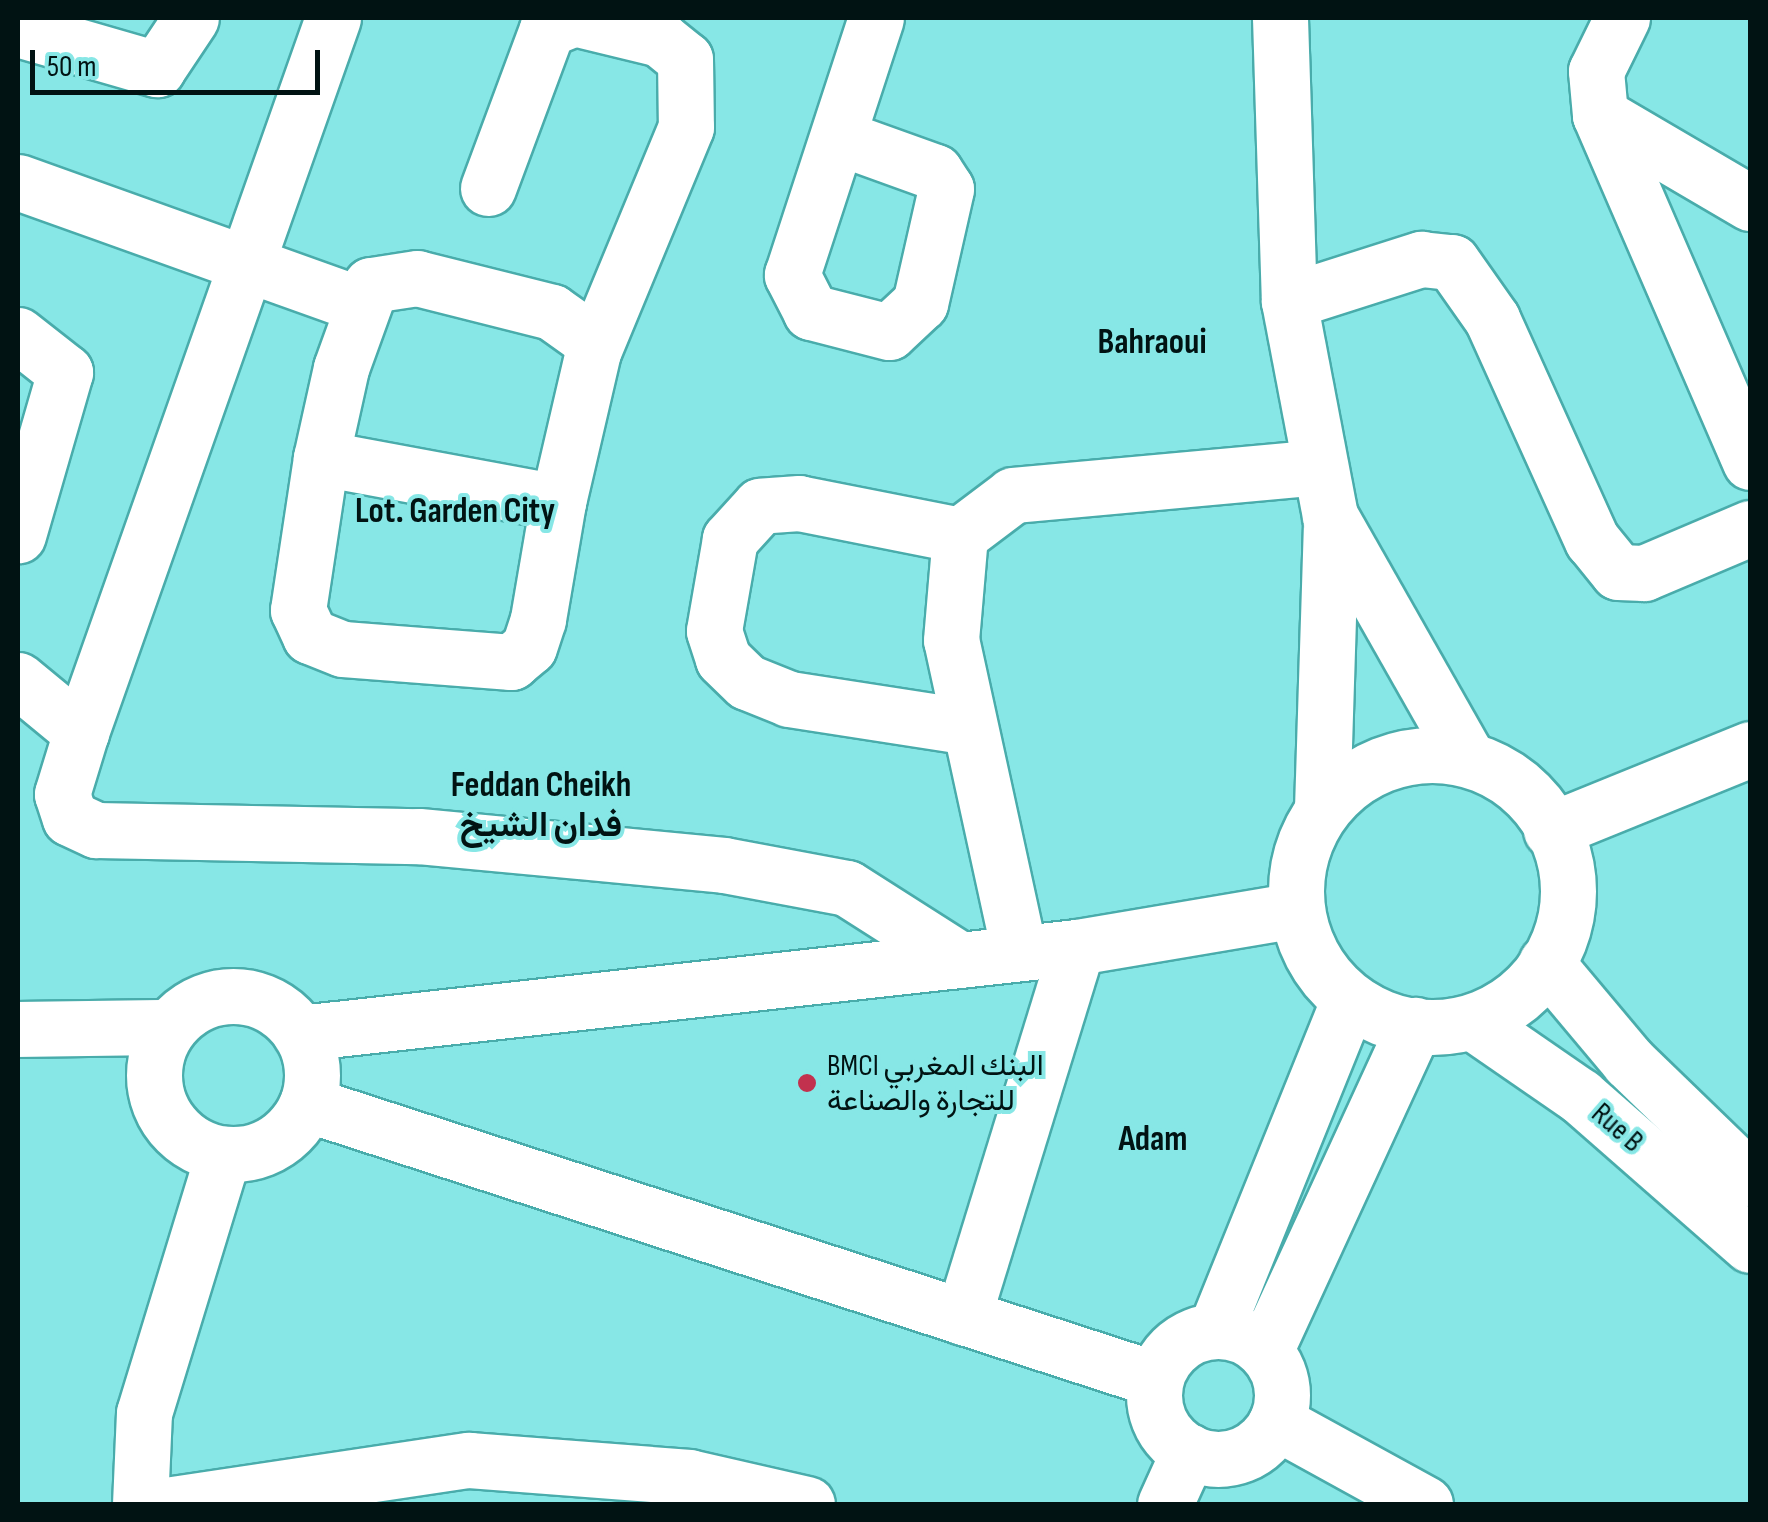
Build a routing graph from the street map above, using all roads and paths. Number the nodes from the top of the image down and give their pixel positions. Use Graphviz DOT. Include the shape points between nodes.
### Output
graph roads {
  1 [pos="192,18"];
  2 [pos="333,18"];
  3 [pos="876,18"];
  4 [pos="1280,18"];
  5 [pos="1622,18"];
  6 [pos="18,29"];
  7 [pos="1600,115"];
  8 [pos="838,137"];
  9 [pos="18,182"];
  10 [pos="488,188"];
  11 [pos="1750,203"];
  12 [pos="247,268"];
  13 [pos="1288,301"];
  14 [pos="361,305"];
  15 [pos="18,335"];
  16 [pos="593,352"];
  17 [pos="321,458"];
  18 [pos="1750,462"];
  19 [pos="1325,492"];
  20 [pos="558,502"];
  21 [pos="1750,528"];
  22 [pos="18,535"];
  23 [pos="960,536"];
  24 [pos="18,680"];
  25 [pos="969,727"];
  26 [pos="82,732"];
  27 [pos="1750,749"];
  28 [pos="1464,752"];
  29 [pos="1322,809"];
  30 [pos="44,818"];
  31 [pos="1551,830"];
  32 [pos="1295,910"];
  33 [pos="1077,947"];
  34 [pos="1019,952"];
  35 [pos="960,960"];
  36 [pos="1546,963"];
  37 [pos="1348,1001"];
  38 [pos="1474,1023"];
  39 [pos="1415,1025"];
  40 [pos="169,1027"];
  41 [pos="18,1028"];
  42 [pos="300,1033"];
  43 [pos="307,1104"];
  44 [pos="222,1154"];
  45 [pos="1750,1179"];
  46 [pos="1750,1245"];
  47 [pos="963,1318"];
  48 [pos="1214,1331"];
  49 [pos="1265,1352"];
  50 [pos="1155,1379"];
  51 [pos="1276,1422"];
  52 [pos="1188,1451"];
  53 [pos="140,1504"];
  54 [pos="173,1504"];
  55 [pos="807,1504"];
  56 [pos="1165,1504"];
  57 [pos="1425,1504"];
  1 -- 6 [label="street" via="158,69"];
  2 -- 12 [label="street"];
  3 -- 8 [label="street"];
  4 -- 13 [label="street"];
  5 -- 7 [label="street" via="1596,71"];
  7 -- 11 [label="street"];
  7 -- 18 [label="street"];
  9 -- 12 [label="street"];
  10 -- 16 [label="street" via="547,29 574,18 660,38 686,59 686,127"];
  12 -- 14 [label="street"];
  12 -- 26 [label="street"];
  13 -- 19 [label="street"];
  13 -- 21 [label="street" via="1421,259 1452,262 1492,319 1592,540 1618,572 1644,573"];
  14 -- 16 [label="street" via="384,276 417,278 574,322"];
  14 -- 17 [label="street"];
  15 -- 22 [label="street" via="65,372"];
  16 -- 20 [label="street"];
  17 -- 20 [label="street"];
  17 -- 20 [label="street" via="298,610 310,636 342,649 511,662 529,647 538,618"];
  19 -- 23 [label="street" via="1033,491 974,518"];
  19 -- 28 [label="street"];
  19 -- 29 [label="street"];
  23 -- 25 [label="street" via="951,640"];
  23 -- 25 [label="street" via="799,503 760,506 730,539 714,631 723,659 775,694"];
  24 -- 26 [label="street"];
  25 -- 34 [label="street"];
  26 -- 30 [label="street" via="62,794"];
  27 -- 31 [label="street"];
  28 -- 29 [label="street" via="1374,767"];
  28 -- 31 [label="street" via="1542,811"];
  29 -- 32 [label="street" via="1300,853"];
  30 -- 35 [label="street" via="96,830 419,836 724,865 847,888"];
  31 -- 36 [label="street" via="1568,907"];
  32 -- 33 [label="street"];
  32 -- 37 [label="street" via="1321,974"];
  33 -- 34 [label="street"];
  33 -- 47 [label="street"];
  34 -- 35 [label="street"];
  35 -- 42 [label="street"];
  36 -- 38 [label="street" via="1516,1000"];
  36 -- 45 [label="street, Rue B" via="1629,1062"];
  37 -- 39 [label="street"];
  37 -- 48 [label="street"];
  38 -- 39 [label="street"];
  38 -- 46 [label="street, Rue B" via="1580,1096"];
  39 -- 49 [label="street"];
  40 -- 41 [label="street"];
  40 -- 42 [label="street" via="204,1001 247,996"];
  40 -- 44 [label="street" via="154,1078 160,1106 186,1137"];
  42 -- 43 [label="street" via="311,1068"];
  43 -- 44 [label="street" via="273,1143"];
  43 -- 47 [label="street"];
  44 -- 53 [label="street" via="144,1412"];
  47 -- 50 [label="street"];
  48 -- 49 [label="street" via="1242,1334"];
  48 -- 50 [label="street" via="1173,1347"];
  49 -- 51 [label="street" via="1282,1392"];
  50 -- 52 [label="street" via="1157,1415"];
  51 -- 52 [label="street" via="1230,1458"];
  51 -- 57 [label="street"];
  52 -- 56 [label="street"];
  54 -- 55 [label="street" via="469,1460 689,1477"];
}
